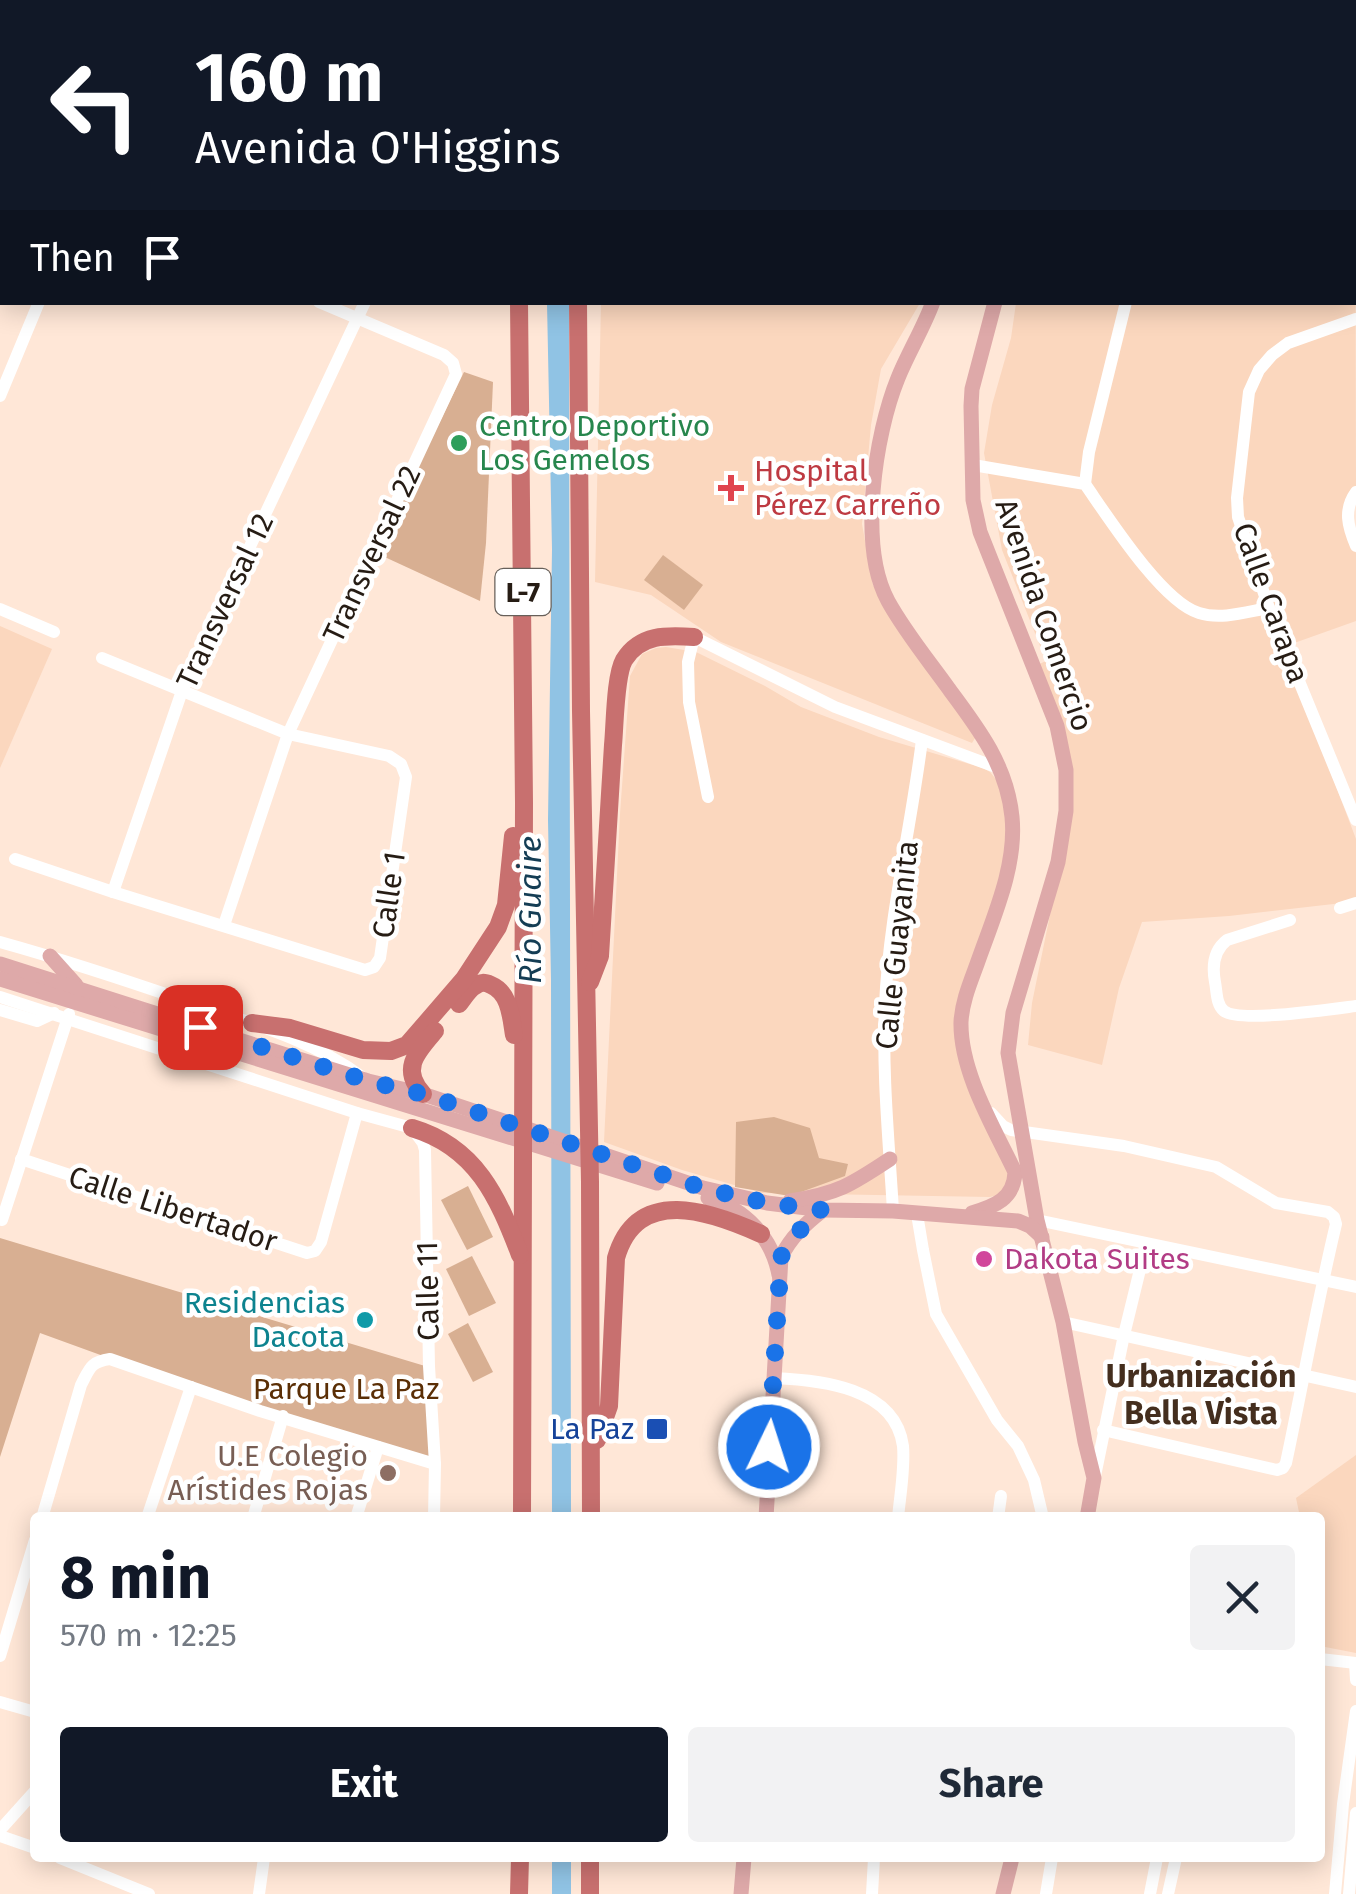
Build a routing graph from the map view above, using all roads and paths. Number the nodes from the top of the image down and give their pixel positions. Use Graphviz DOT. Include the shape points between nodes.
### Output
graph roads {
  1 [pos="37,305"];
  2 [pos="326,305"];
  3 [pos="364,305"];
  4 [pos="519,305"];
  5 [pos="578,305"];
  6 [pos="932,305"];
  7 [pos="994,305"];
  8 [pos="1125,305"];
  9 [pos="357,318"];
  10 [pos="1356,319"];
  11 [pos="0,396"];
  12 [pos="973,465"];
  13 [pos="1085,484"];
  14 [pos="1356,492"];
  15 [pos="1356,546"];
  16 [pos="0,608"];
  17 [pos="1269,608"];
  18 [pos="54,632"];
  19 [pos="694,638"];
  20 [pos="102,658"];
  21 [pos="182,691"];
  22 [pos="288,734"];
  23 [pos="922,740"];
  24 [pos="1002,768"];
  25 [pos="708,797"];
  26 [pos="524,803"];
  27 [pos="1356,820"];
  28 [pos="16,859"];
  29 [pos="113,892"];
  30 [pos="1356,903"];
  31 [pos="1340,908"];
  32 [pos="1290,920"];
  33 [pos="224,925"];
  34 [pos="0,942"];
  35 [pos="50,956"];
  36 [pos="0,964"];
  37 [pos="0,979"];
  38 [pos="586,992"];
  39 [pos="76,995"];
  40 [pos="0,998"];
  41 [pos="1356,1006"];
  42 [pos="0,1010"];
  43 [pos="52,1014"];
  44 [pos="66,1019"];
  45 [pos="252,1023"];
  46 [pos="368,1081"];
  47 [pos="522,1081"];
  48 [pos="423,1094"];
  49 [pos="982,1104"];
  50 [pos="357,1113"];
  51 [pos="465,1116"];
  52 [pos="412,1128"];
  53 [pos="1020,1130"];
  54 [pos="21,1159"];
  55 [pos="890,1159"];
  56 [pos="702,1192"];
  57 [pos="767,1203"];
  58 [pos="823,1210"];
  59 [pos="893,1211"];
  60 [pos="920,1213"];
  61 [pos="964,1216"];
  62 [pos="2,1220"];
  63 [pos="1040,1229"];
  64 [pos="761,1234"];
  65 [pos="1146,1245"];
  66 [pos="524,1266"];
  67 [pos="778,1275"];
  68 [pos="1322,1280"];
  69 [pos="1356,1287"];
  70 [pos="1063,1322"];
  71 [pos="1124,1335"];
  72 [pos="1305,1376"];
  73 [pos="774,1378"];
  74 [pos="191,1386"];
  75 [pos="1356,1387"];
  76 [pos="282,1416"];
  77 [pos="1103,1430"];
  78 [pos="378,1446"];
  79 [pos="591,1454"];
  80 [pos="435,1464"];
  81 [pos="1094,1478"];
  82 [pos="1001,1496"];
  83 [pos="44,1512"];
  84 [pos="149,1512"];
  85 [pos="255,1512"];
  86 [pos="358,1512"];
  87 [pos="434,1512"];
  88 [pos="522,1512"];
  89 [pos="591,1512"];
  90 [pos="766,1512"];
  91 [pos="898,1512"];
  92 [pos="999,1512"];
  93 [pos="1042,1512"];
  94 [pos="1091,1512"];
  95 [pos="30,1557"];
  96 [pos="0,1656"];
  97 [pos="1325,1659"];
  98 [pos="1356,1663"];
  99 [pos="1356,1680"];
  100 [pos="0,1702"];
  101 [pos="30,1711"];
  102 [pos="1356,1711"];
  103 [pos="30,1796"];
  104 [pos="1356,1813"];
  105 [pos="0,1833"];
  106 [pos="30,1846"];
  107 [pos="67,1862"];
  108 [pos="263,1862"];
  109 [pos="520,1862"];
  110 [pos="590,1862"];
  111 [pos="744,1862"];
  112 [pos="874,1862"];
  113 [pos="1011,1862"];
  114 [pos="1051,1862"];
  115 [pos="1156,1862"];
  116 [pos="1175,1862"];
  117 [pos="114,1887"];
  118 [pos="149,1894"];
  119 [pos="259,1894"];
  120 [pos="519,1894"];
  121 [pos="590,1894"];
  122 [pos="741,1894"];
  123 [pos="872,1894"];
  124 [pos="1003,1894"];
  125 [pos="1046,1894"];
  126 [pos="1150,1894"];
  127 [pos="1168,1894"];
  128 [pos="1335,1894"];
  129 [pos="1349,1894"];
  1 -- 11 [label="street"];
  2 -- 9 [label="street"];
  3 -- 9 [label="street, Transversal 12"];
  4 -- 26 [label="highway, L-7"];
  5 -- 38 [label="highway, L-7"];
  6 -- 24 [label="main road" via="898,378 880,441 874,558 887,600"];
  7 -- 12 [label="main road, Avenida Comercio" via="972,388"];
  8 -- 13 [label="street"];
  9 -- 21 [label="street, Transversal 12"];
  9 -- 22 [label="street, Transversal 22" via="444,355 456,374"];
  10 -- 17 [label="street, Calle Carapa" via="1288,344 1259,370 1249,392 1238,518"];
  12 -- 13 [label="street"];
  12 -- 53 [label="main road, Avenida Comercio" via="980,532 1056,726 1066,770 1058,862 1013,1014 1008,1053"];
  13 -- 17 [label="street" via="1184,607 1223,616"];
  14 -- 15 [label="street" via="1347,520"];
  16 -- 18 [label="street"];
  17 -- 27 [label="street, Calle Carapa"];
  19 -- 23 [label="street"];
  19 -- 25 [label="street" via="690,702"];
  19 -- 38 [label="highway" via="647,640 622,667 600,956"];
  20 -- 21 [label="street, Calle 1"];
  21 -- 22 [label="street, Calle 1"];
  21 -- 29 [label="street, Transversal 12"];
  22 -- 33 [label="street, Transversal 22"];
  22 -- 33 [label="street, Calle 1" via="389,756 406,777 380,958 365,970"];
  23 -- 24 [label="street"];
  23 -- 55 [label="street, Calle Guayanita" via="885,1002"];
  24 -- 49 [label="main road" via="1012,822 1010,858 961,1022"];
  26 -- 45 [label="highway" via="498,927 407,1045 363,1050"];
  26 -- 47 [label="highway, L-7"];
  28 -- 29 [label="street, Calle 1"];
  29 -- 33 [label="street, Calle 1"];
  30 -- 31 [label="street"];
  32 -- 41 [label="street" via="1227,940 1216,950 1219,1004 1230,1014 1257,1016"];
  34 -- 35 [label="street"];
  35 -- 39 [label="main road"];
  35 -- 45 [label="street"];
  36 -- 39 [label="main road"];
  37 -- 39 [label="main road"];
  38 -- 79 [label="highway, L-7"];
  39 -- 43 [label="street"];
  39 -- 44 [label="street"];
  39 -- 46 [label="main road"];
  39 -- 51 [label="main road"];
  40 -- 43 [label="street"];
  42 -- 43 [label="street" via="36,1021"];
  43 -- 44 [label="street"];
  44 -- 50 [label="street"];
  44 -- 54 [label="street"];
  45 -- 46 [label="street" via="341,1061"];
  46 -- 48 [label="main road"];
  47 -- 48 [label="highway" via="508,1004 499,990 481,982 416,1055 412,1078"];
  47 -- 66 [label="highway, L-7"];
  48 -- 51 [label="main road"];
  49 -- 53 [label="street" via="1003,1126"];
  49 -- 61 [label="main road" via="1014,1182 1003,1202"];
  50 -- 52 [label="street"];
  50 -- 54 [label="street, Calle Libertador" via="321,1242 307,1254"];
  51 -- 56 [label="main road"];
  52 -- 66 [label="highway" via="446,1142 484,1180"];
  52 -- 80 [label="street, Calle 11" via="425,1150"];
  53 -- 63 [label="main road, Avenida Comercio"];
  53 -- 68 [label="street" via="1216,1167 1276,1203 1328,1212 1336,1224"];
  54 -- 62 [label="street"];
  55 -- 57 [label="main road" via="838,1191"];
  55 -- 59 [label="street, Calle Guayanita"];
  56 -- 57 [label="main road"];
  56 -- 64 [label="main road" via="737,1210"];
  57 -- 58 [label="main road"];
  58 -- 59 [label="main road"];
  58 -- 67 [label="main road" via="788,1242"];
  59 -- 60 [label="main road"];
  60 -- 61 [label="main road"];
  60 -- 93 [label="street" via="936,1314 1018,1446"];
  61 -- 63 [label="main road"];
  63 -- 65 [label="street"];
  63 -- 70 [label="main road, Avenida Comercio"];
  64 -- 67 [label="main road"];
  64 -- 79 [label="highway" via="694,1211 648,1214 630,1230 616,1258 609,1406"];
  65 -- 68 [label="street"];
  65 -- 71 [label="street"];
  66 -- 88 [label="highway, L-7"];
  67 -- 73 [label="main road"];
  68 -- 69 [label="street"];
  68 -- 72 [label="street"];
  70 -- 71 [label="street"];
  70 -- 81 [label="main road, Avenida Comercio"];
  71 -- 72 [label="street"];
  71 -- 77 [label="street"];
  72 -- 75 [label="street"];
  72 -- 77 [label="street" via="1286,1463 1277,1470"];
  73 -- 90 [label="main road"];
  73 -- 91 [label="street" via="849,1388 881,1407 902,1444"];
  74 -- 76 [label="street"];
  74 -- 83 [label="street" via="110,1359 97,1361 82,1385"];
  74 -- 84 [label="street"];
  76 -- 78 [label="street"];
  76 -- 85 [label="street"];
  77 -- 81 [label="street"];
  78 -- 80 [label="street"];
  78 -- 86 [label="street"];
  79 -- 89 [label="highway, L-7"];
  80 -- 87 [label="street, Calle 11"];
  81 -- 94 [label="main road"];
  82 -- 92 [label="street"];
  95 -- 96 [label="street"];
  97 -- 98 [label="street"];
  98 -- 99 [label="street"];
  100 -- 101 [label="street"];
  102 -- 128 [label="street"];
  103 -- 105 [label="street"];
  104 -- 129 [label="street"];
  105 -- 106 [label="street"];
  107 -- 117 [label="street"];
  108 -- 119 [label="street"];
  109 -- 120 [label="highway"];
  110 -- 121 [label="highway"];
  111 -- 122 [label="main road"];
  112 -- 123 [label="street"];
  113 -- 124 [label="main road"];
  114 -- 125 [label="street"];
  115 -- 126 [label="street"];
  116 -- 127 [label="street"];
  117 -- 118 [label="street"];
}
